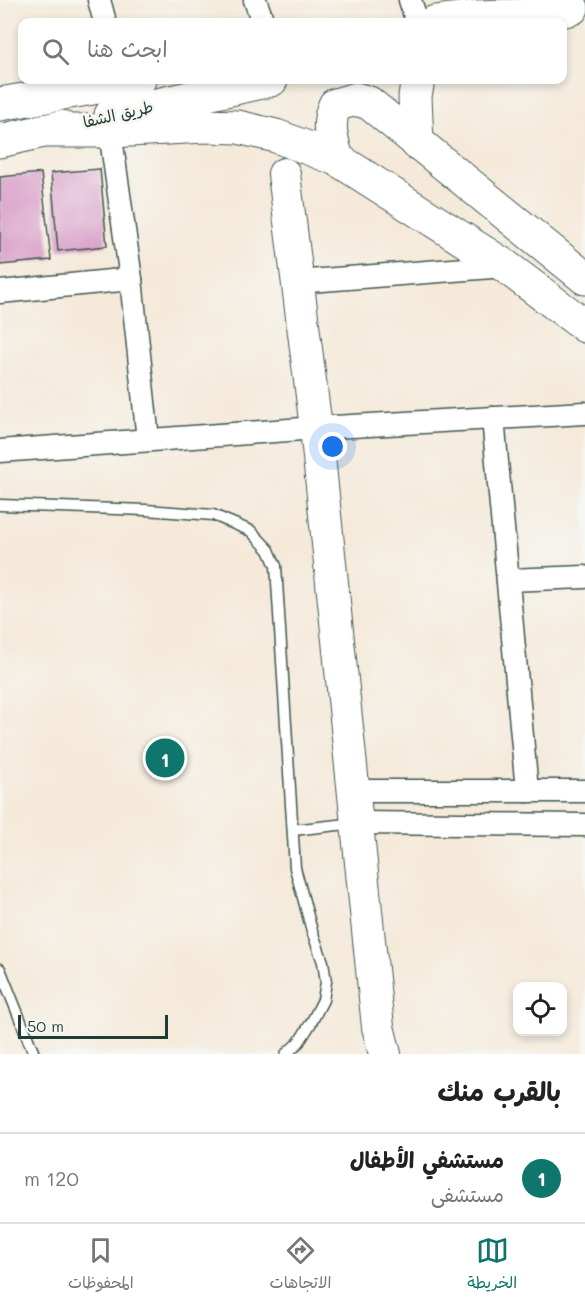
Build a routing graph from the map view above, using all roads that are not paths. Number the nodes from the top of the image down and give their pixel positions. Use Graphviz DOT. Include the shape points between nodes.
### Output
graph roads {
  1 [pos="99,0"];
  2 [pos="255,0"];
  3 [pos="410,0"];
  4 [pos="557,10"];
  5 [pos="104,18"];
  6 [pos="262,18"];
  7 [pos="416,18"];
  8 [pos="466,18"];
  9 [pos="111,84"];
  10 [pos="253,84"];
  11 [pos="417,84"];
  12 [pos="0,104"];
  13 [pos="41,131"];
  14 [pos="110,131"];
  15 [pos="0,141"];
  16 [pos="417,143"];
  17 [pos="337,159"];
  18 [pos="284,174"];
  19 [pos="505,266"];
  20 [pos="585,278"];
  21 [pos="131,279"];
  22 [pos="296,282"];
  23 [pos="0,292"];
  24 [pos="585,326"];
  25 [pos="585,413"];
  26 [pos="493,418"];
  27 [pos="316,428"];
  28 [pos="148,440"];
  29 [pos="0,451"];
  30 [pos="0,505"];
  31 [pos="585,577"];
  32 [pos="508,580"];
  33 [pos="354,791"];
  34 [pos="527,791"];
  35 [pos="585,791"];
  36 [pos="357,823"];
  37 [pos="585,825"];
  38 [pos="292,830"];
  39 [pos="0,969"];
  40 [pos="34,1054"];
  41 [pos="286,1054"];
  42 [pos="385,1054"];
  1 -- 5 [label="street"];
  2 -- 6 [label="street"];
  3 -- 7 [label="street"];
  4 -- 8 [label="main road"];
  9 -- 12 [label="main road, طريق الشفا"];
  10 -- 13 [label="main road, طريق الشفا"];
  11 -- 16 [label="main road"];
  13 -- 14 [label="main road"];
  13 -- 15 [label="main road, طريق الشفا"];
  14 -- 17 [label="main road" via="238,127 276,136"];
  14 -- 21 [label="street"];
  16 -- 17 [label="main road" via="369,103 356,99 335,105 330,115"];
  16 -- 20 [label="main road"];
  17 -- 19 [label="main road"];
  18 -- 22 [label="street"];
  19 -- 22 [label="street"];
  19 -- 24 [label="main road"];
  21 -- 23 [label="street"];
  21 -- 28 [label="street"];
  22 -- 27 [label="street"];
  25 -- 26 [label="street"];
  26 -- 27 [label="street"];
  26 -- 32 [label="street"];
  27 -- 28 [label="street"];
  27 -- 33 [label="street"];
  28 -- 29 [label="street"];
  30 -- 38 [label="lane" via="213,515 250,531 269,550 276,566"];
  31 -- 32 [label="street"];
  32 -- 34 [label="street"];
  33 -- 34 [label="street"];
  33 -- 36 [label="street"];
  34 -- 35 [label="street"];
  36 -- 37 [label="street"];
  36 -- 38 [label="lane"];
  36 -- 42 [label="street" via="378,1027"];
  38 -- 41 [label="lane" via="295,868 326,981 323,1000 311,1023 300,1042"];
  39 -- 40 [label="lane"];
}
